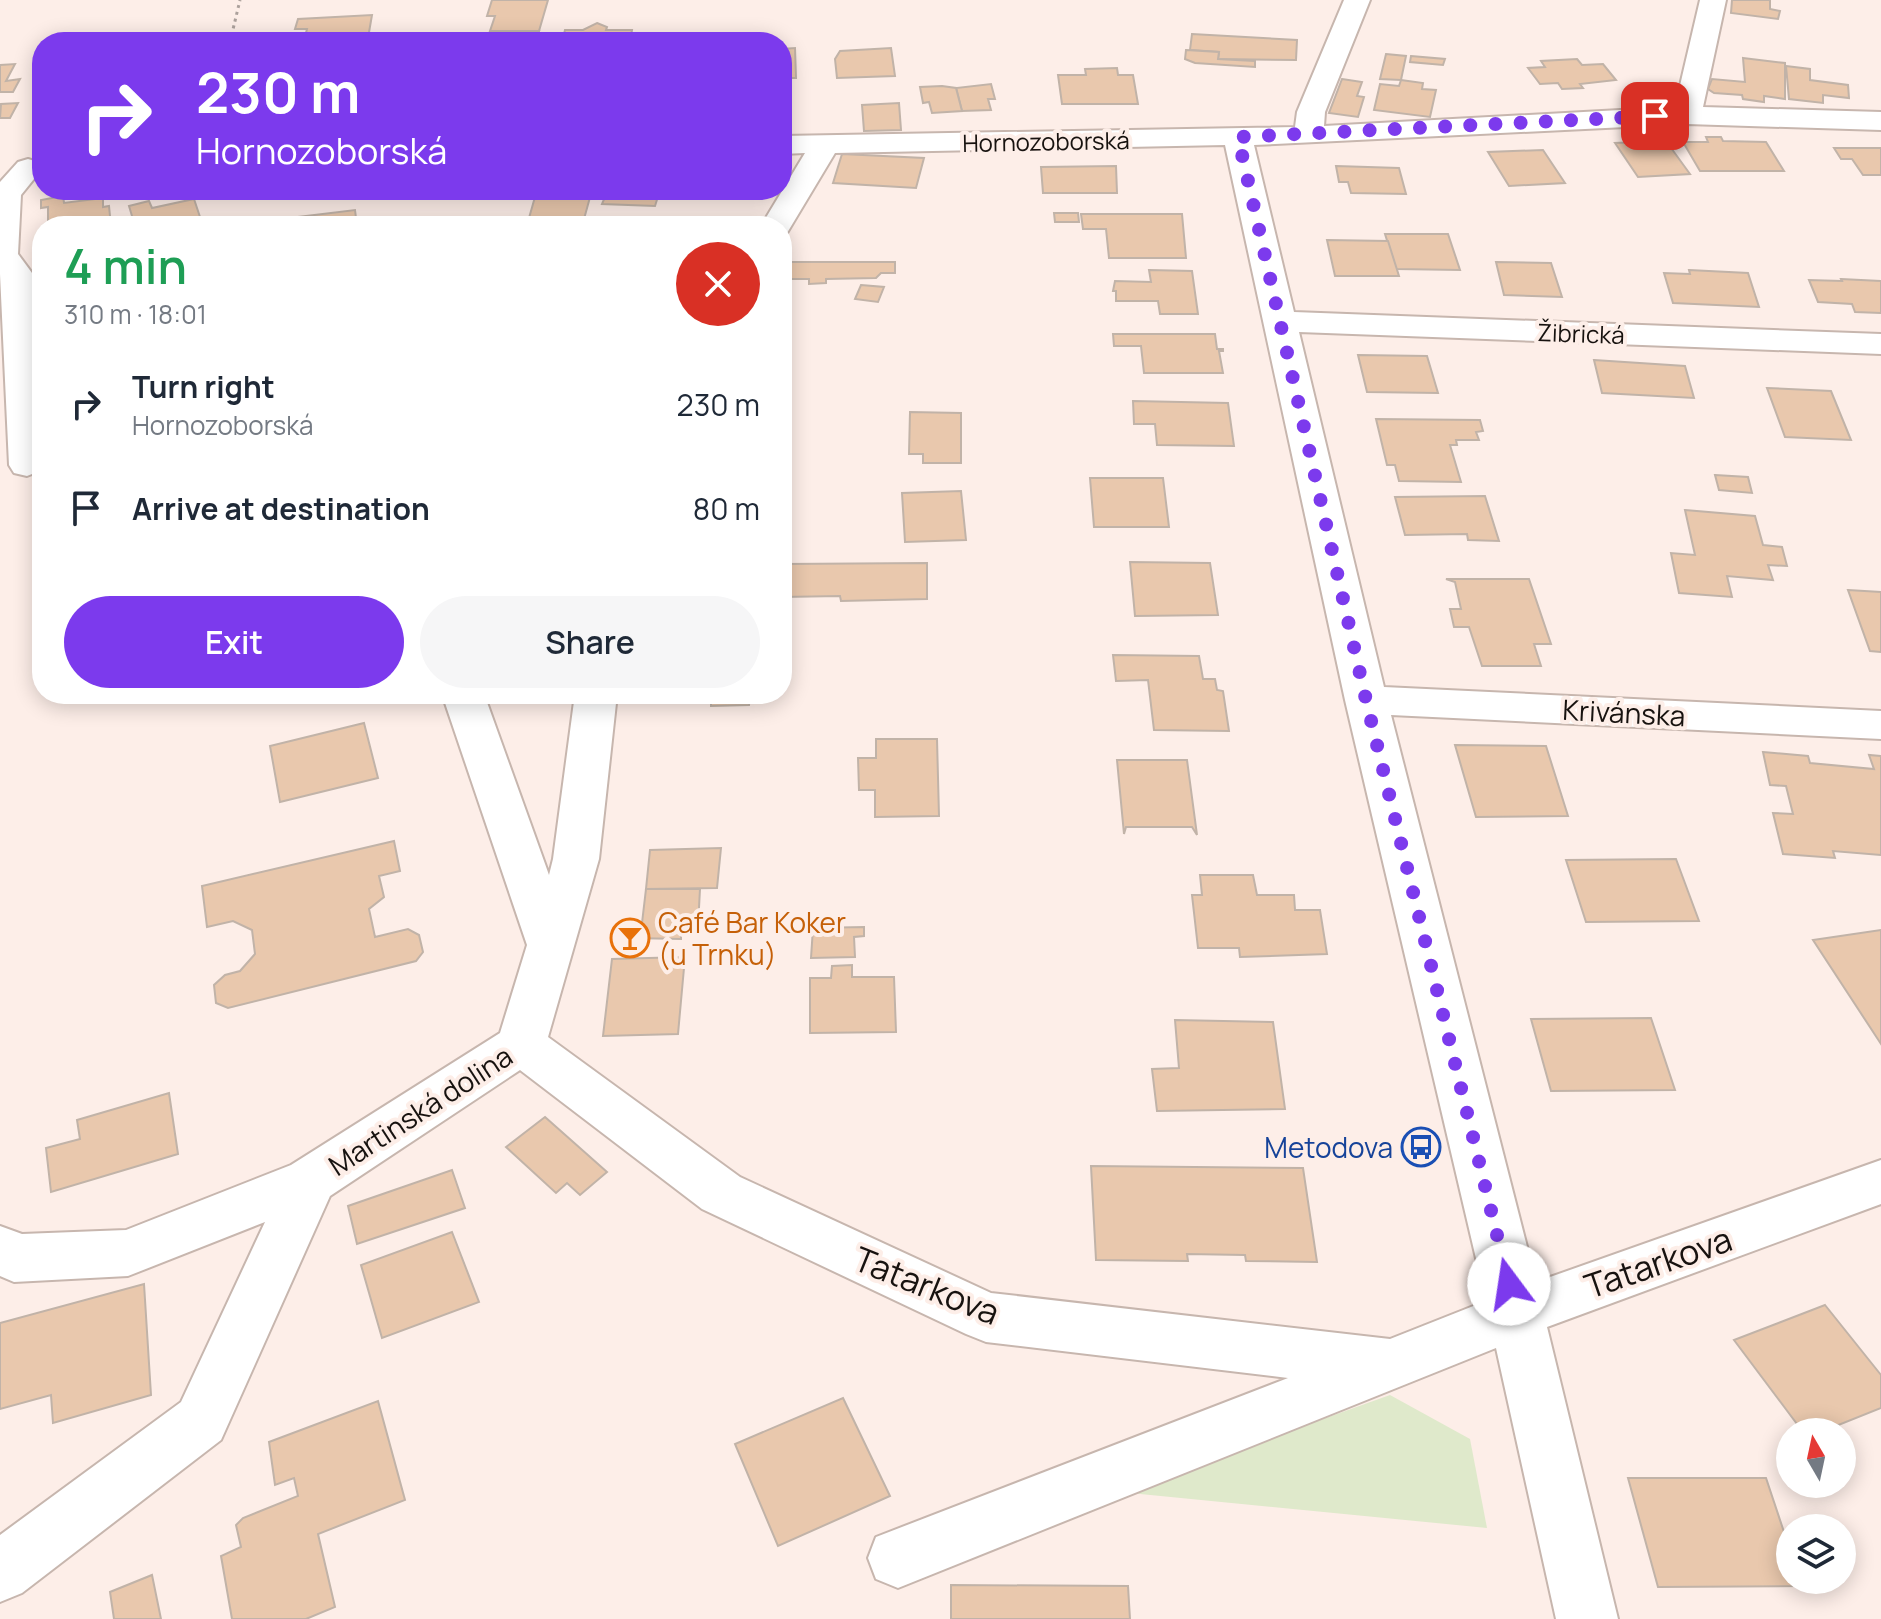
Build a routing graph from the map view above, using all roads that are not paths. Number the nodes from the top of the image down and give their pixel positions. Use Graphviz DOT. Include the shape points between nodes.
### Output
graph roads {
  1 [pos="1713,0"];
  2 [pos="1356,1"];
  3 [pos="1687,115"];
  4 [pos="1881,121"];
  5 [pos="1309,135"];
  6 [pos="1238,137"];
  7 [pos="792,145"];
  8 [pos="825,145"];
  9 [pos="23,167"];
  10 [pos="792,200"];
  11 [pos="8,274"];
  12 [pos="1281,321"];
  13 [pos="1881,344"];
  14 [pos="27,465"];
  15 [pos="1366,700"];
  16 [pos="466,704"];
  17 [pos="595,704"];
  18 [pos="1881,725"];
  19 [pos="549,942"];
  20 [pos="521,1044"];
  21 [pos="310,1181"];
  22 [pos="1881,1182"];
  23 [pos="0,1249"];
  24 [pos="1516,1313"];
  25 [pos="1391,1365"];
  26 [pos="898,1558"];
  27 [pos="0,1572"];
  28 [pos="1587,1619"];
  1 -- 3 [label="street"];
  2 -- 5 [label="street" via="1311,112"];
  3 -- 4 [label="street, Hornozoborská"];
  3 -- 5 [label="street, Hornozoborská"];
  5 -- 6 [label="street, Hornozoborská"];
  6 -- 8 [label="street, Hornozoborská"];
  6 -- 12 [label="street"];
  7 -- 8 [label="street, Hornozoborská"];
  8 -- 10 [label="street"];
  9 -- 11 [label="street" via="6,194 2,255"];
  11 -- 14 [label="street"];
  12 -- 13 [label="street, Žibrická"];
  12 -- 15 [label="street"];
  15 -- 18 [label="street, Krivánska"];
  15 -- 24 [label="street"];
  16 -- 19 [label="street"];
  17 -- 19 [label="street, Martinská dolina" via="576,859"];
  19 -- 20 [label="street, Martinská dolina"];
  20 -- 21 [label="street, Martinská dolina"];
  20 -- 25 [label="street, Tatarkova" via="721,1193 986,1317"];
  21 -- 23 [label="street, Martinská dolina" via="128,1253 14,1258"];
  21 -- 27 [label="street, Martinská dolina" via="201,1421"];
  22 -- 24 [label="street, Tatarkova"];
  24 -- 25 [label="street, Tatarkova"];
  24 -- 28 [label="street"];
  25 -- 26 [label="street, Tatarkova"];
}
